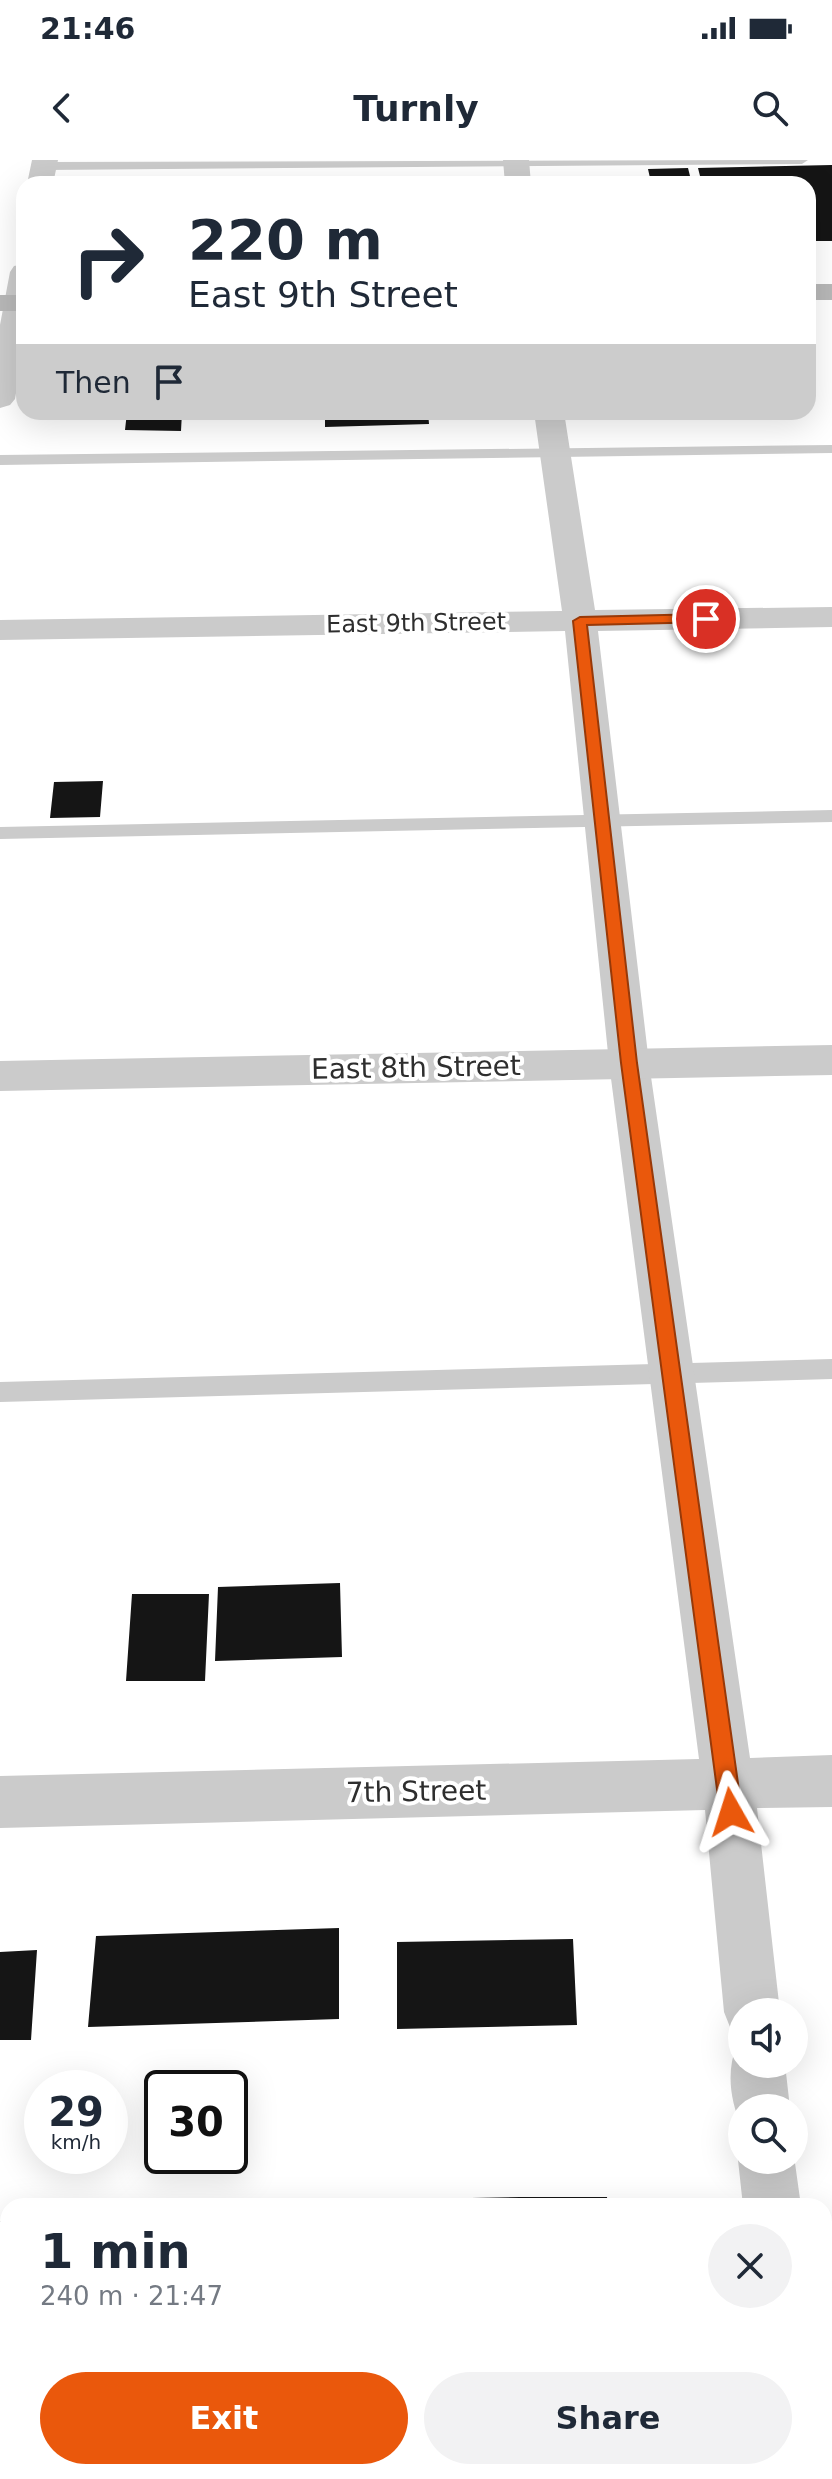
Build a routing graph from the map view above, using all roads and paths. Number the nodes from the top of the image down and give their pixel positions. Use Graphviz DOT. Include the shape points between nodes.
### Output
graph roads {
  1 [pos="752,160"];
  2 [pos="802,160"];
  3 [pos="43,170"];
  4 [pos="517,170"];
  5 [pos="14,303"];
  6 [pos="0,399"];
  7 [pos="550,420"];
  8 [pos="832,449"];
  9 [pos="555,454"];
  10 [pos="0,460"];
  11 [pos="832,617"];
  12 [pos="580,621"];
  13 [pos="0,630"];
  14 [pos="832,816"];
  15 [pos="602,820"];
  16 [pos="0,833"];
  17 [pos="832,1060"];
  18 [pos="629,1063"];
  19 [pos="0,1076"];
  20 [pos="832,1369"];
  21 [pos="672,1371"];
  22 [pos="0,1392"];
  23 [pos="832,1781"];
  24 [pos="728,1783"];
  25 [pos="0,1802"];
  26 [pos="751,1998"];
  27 [pos="769,2174"];
  28 [pos="771,2198"];
  1 -- 2 [label="lane"];
  1 -- 4 [label="lane"];
  3 -- 4 [label="lane"];
  5 -- 6 [label="street"];
  7 -- 9 [label="street"];
  8 -- 9 [label="lane"];
  9 -- 10 [label="lane"];
  9 -- 12 [label="street"];
  11 -- 12 [label="street, East 9th Street"];
  12 -- 13 [label="street, East 9th Street"];
  12 -- 15 [label="street"];
  14 -- 15 [label="lane"];
  15 -- 16 [label="lane"];
  15 -- 18 [label="street"];
  17 -- 18 [label="street, East 8th Street"];
  18 -- 19 [label="street, East 8th Street"];
  18 -- 21 [label="street"];
  20 -- 21 [label="lane"];
  21 -- 22 [label="lane"];
  21 -- 24 [label="street"];
  23 -- 24 [label="street, 7th Street"];
  24 -- 25 [label="street, 7th Street"];
  24 -- 26 [label="street"];
  27 -- 28 [label="street"];
}
